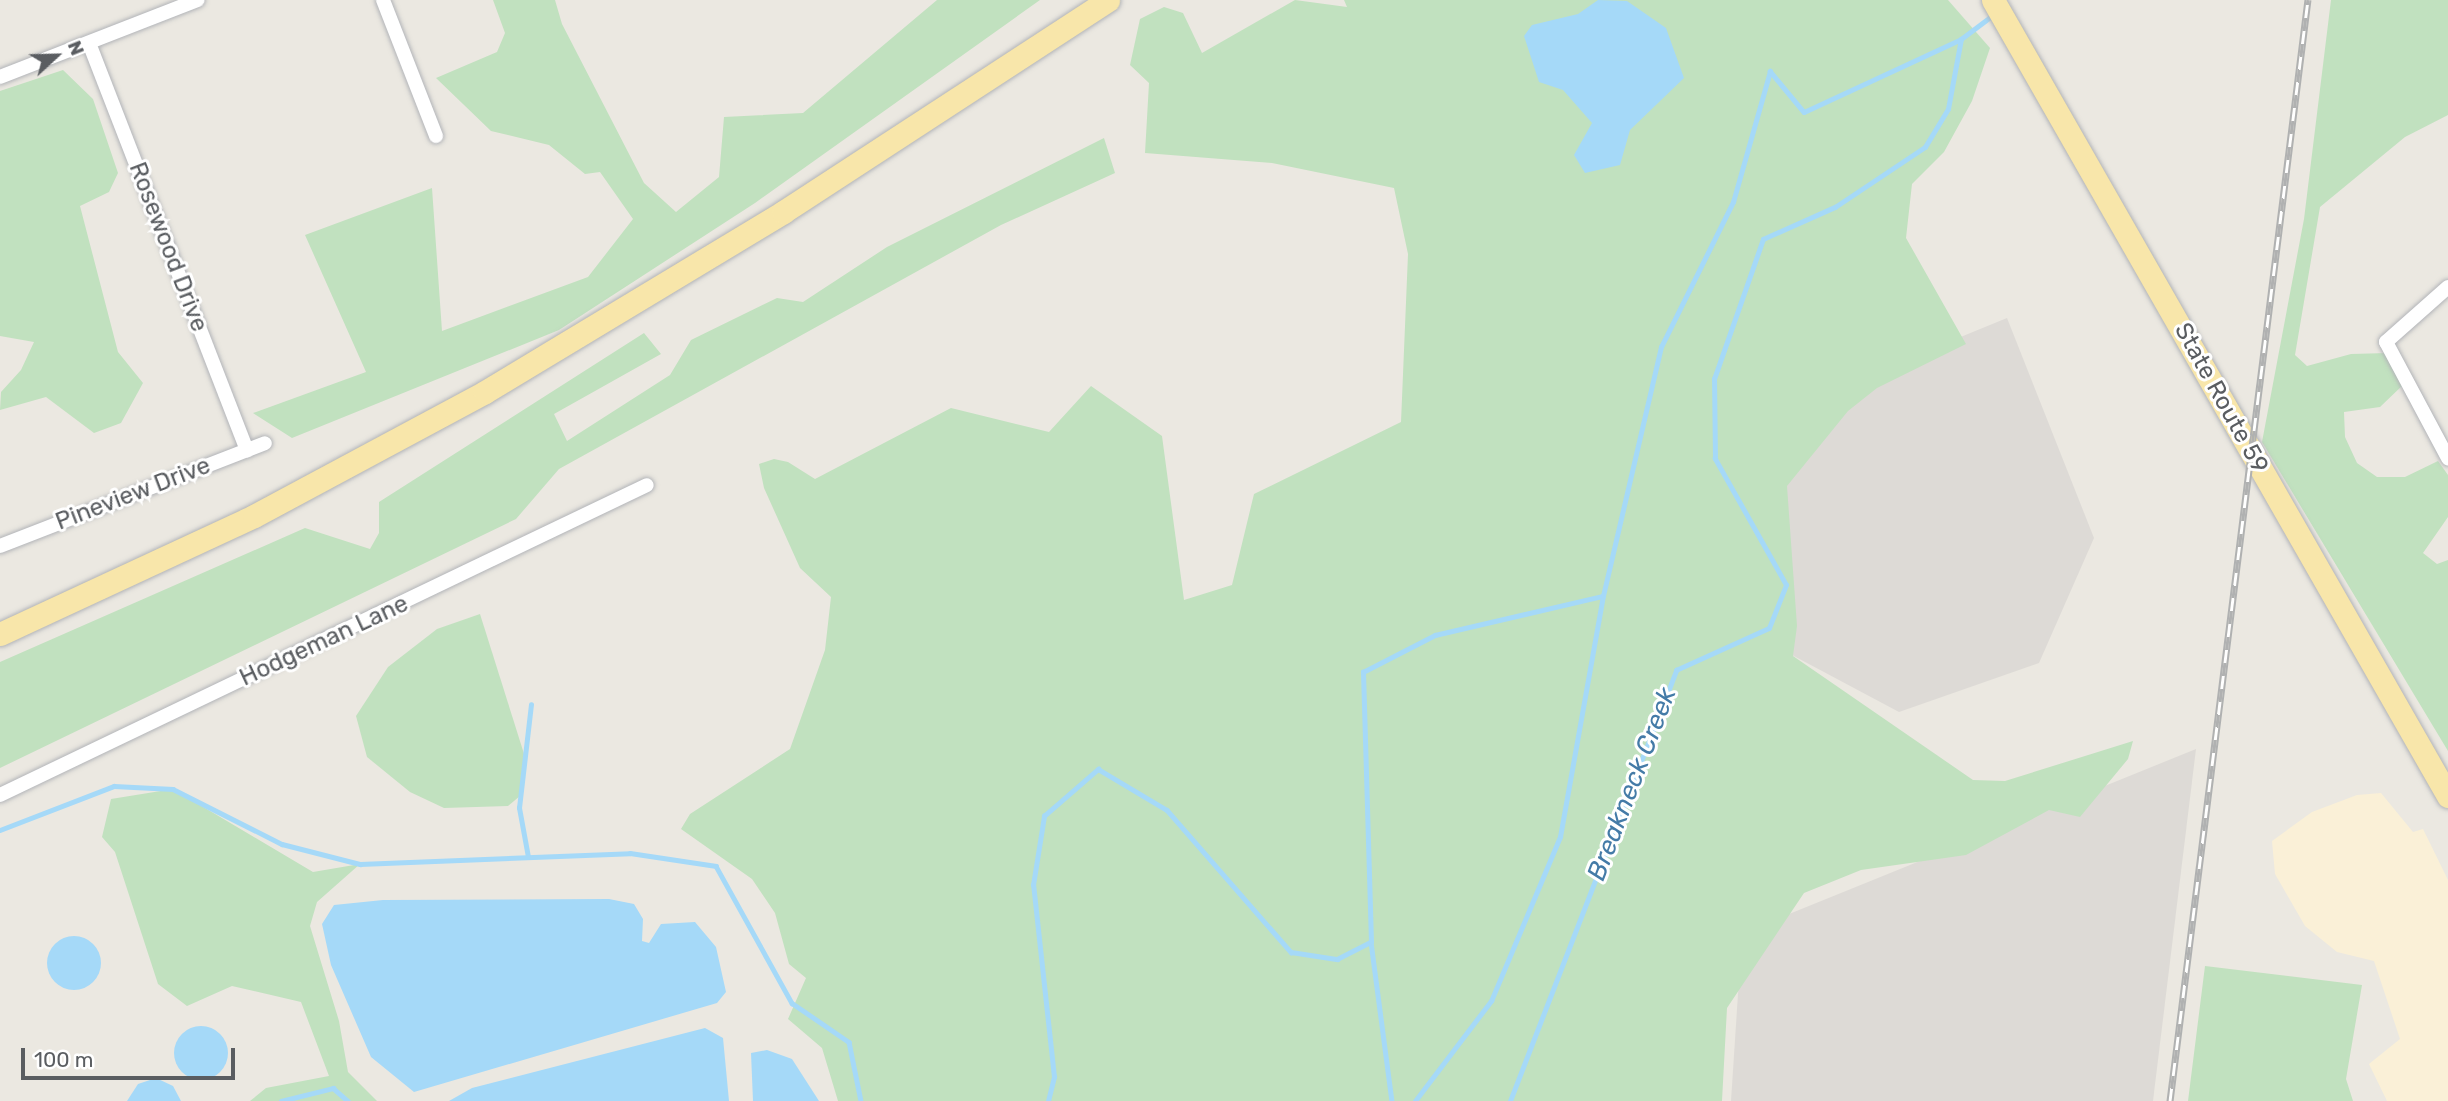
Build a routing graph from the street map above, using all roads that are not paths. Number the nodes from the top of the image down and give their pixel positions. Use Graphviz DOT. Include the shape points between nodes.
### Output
graph roads {
  1 [pos="198,0"];
  2 [pos="383,0"];
  3 [pos="1108,0"];
  4 [pos="1993,0"];
  5 [pos="89,43"];
  6 [pos="0,77"];
  7 [pos="436,136"];
  8 [pos="2448,287"];
  9 [pos="265,443"];
  10 [pos="247,450"];
  11 [pos="2448,458"];
  12 [pos="647,485"];
  13 [pos="0,546"];
  14 [pos="0,634"];
  15 [pos="0,795"];
  16 [pos="2448,796"];
  1 -- 5 [label="street"];
  2 -- 7 [label="street"];
  3 -- 14 [label="main road" via="783,212 485,392 254,516"];
  4 -- 16 [label="main road, State Route 59"];
  5 -- 6 [label="street"];
  5 -- 10 [label="street, Rosewood Drive"];
  8 -- 11 [label="street" via="2386,342 2404,384"];
  9 -- 10 [label="street, Pineview Drive"];
  10 -- 13 [label="street, Pineview Drive"];
  12 -- 15 [label="street, Hodgeman Lane"];
}
